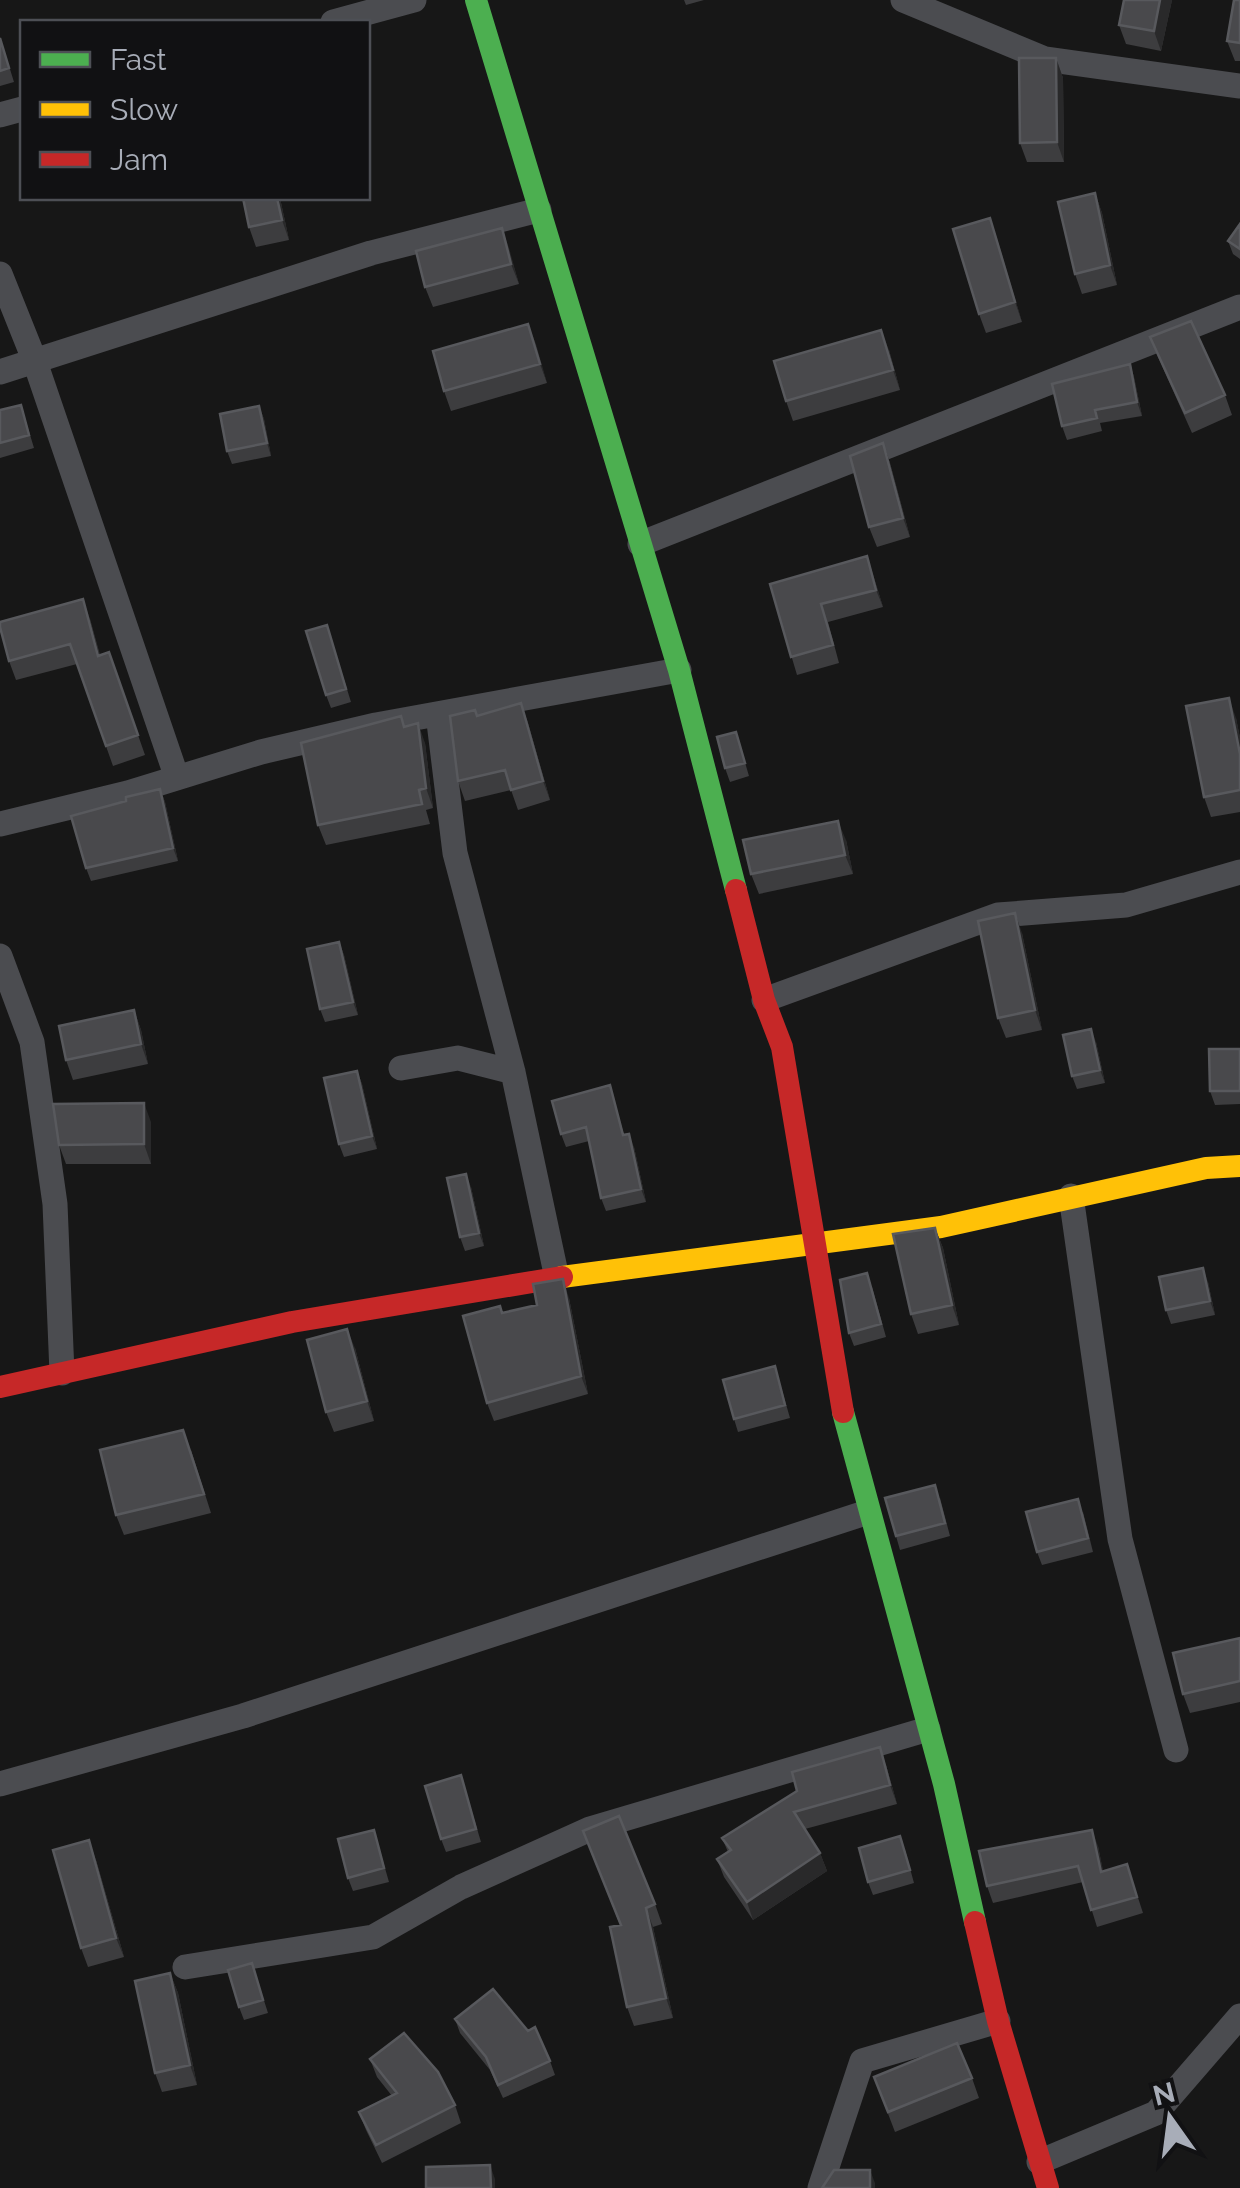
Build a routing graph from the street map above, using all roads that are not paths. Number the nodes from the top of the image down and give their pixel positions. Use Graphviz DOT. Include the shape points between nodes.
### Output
graph roads {
  1 [pos="414,0"];
  2 [pos="476,0"];
  3 [pos="903,0"];
  4 [pos="340,20"];
  5 [pos="1240,86"];
  6 [pos="540,210"];
  7 [pos="0,274"];
  8 [pos="1240,307"];
  9 [pos="34,359"];
  10 [pos="0,372"];
  11 [pos="640,544"];
  12 [pos="679,670"];
  13 [pos="438,714"];
  14 [pos="177,778"];
  15 [pos="0,824"];
  16 [pos="1240,872"];
  17 [pos="0,956"];
  18 [pos="764,1000"];
  19 [pos="401,1068"];
  20 [pos="513,1072"];
  21 [pos="1240,1166"];
  22 [pos="1071,1196"];
  23 [pos="812,1241"];
  24 [pos="557,1278"];
  25 [pos="62,1374"];
  26 [pos="0,1387"];
  27 [pos="865,1514"];
  28 [pos="928,1729"];
  29 [pos="1176,1750"];
  30 [pos="0,1784"];
  31 [pos="185,1967"];
  32 [pos="1240,2016"];
  33 [pos="998,2020"];
  34 [pos="1039,2162"];
  35 [pos="820,2188"];
  36 [pos="1048,2188"];
  1 -- 4 [label="street"];
  2 -- 6 [label="street"];
  3 -- 5 [label="street" via="1044,59"];
  6 -- 9 [label="street" via="371,253"];
  6 -- 11 [label="street"];
  7 -- 9 [label="street"];
  8 -- 11 [label="street"];
  9 -- 10 [label="street"];
  9 -- 14 [label="street"];
  11 -- 12 [label="street"];
  12 -- 13 [label="street"];
  12 -- 18 [label="street"];
  13 -- 14 [label="street" via="261,752"];
  13 -- 20 [label="street" via="455,854"];
  14 -- 15 [label="street"];
  16 -- 18 [label="street" via="1126,905 998,915"];
  17 -- 25 [label="street" via="32,1042 56,1204"];
  18 -- 23 [label="street" via="782,1047"];
  19 -- 20 [label="street" via="458,1058"];
  20 -- 24 [label="street"];
  21 -- 22 [label="street"];
  22 -- 23 [label="street" via="941,1227"];
  22 -- 29 [label="street" via="1120,1540"];
  23 -- 24 [label="street"];
  23 -- 27 [label="street"];
  24 -- 25 [label="street" via="292,1322"];
  25 -- 26 [label="street"];
  27 -- 28 [label="street"];
  27 -- 30 [label="street" via="242,1716"];
  28 -- 31 [label="street" via="590,1829 461,1887 372,1937"];
  28 -- 33 [label="street"];
  32 -- 34 [label="street" via="1156,2113"];
  33 -- 34 [label="street"];
  33 -- 35 [label="street" via="862,2061"];
  34 -- 36 [label="street"];
}
